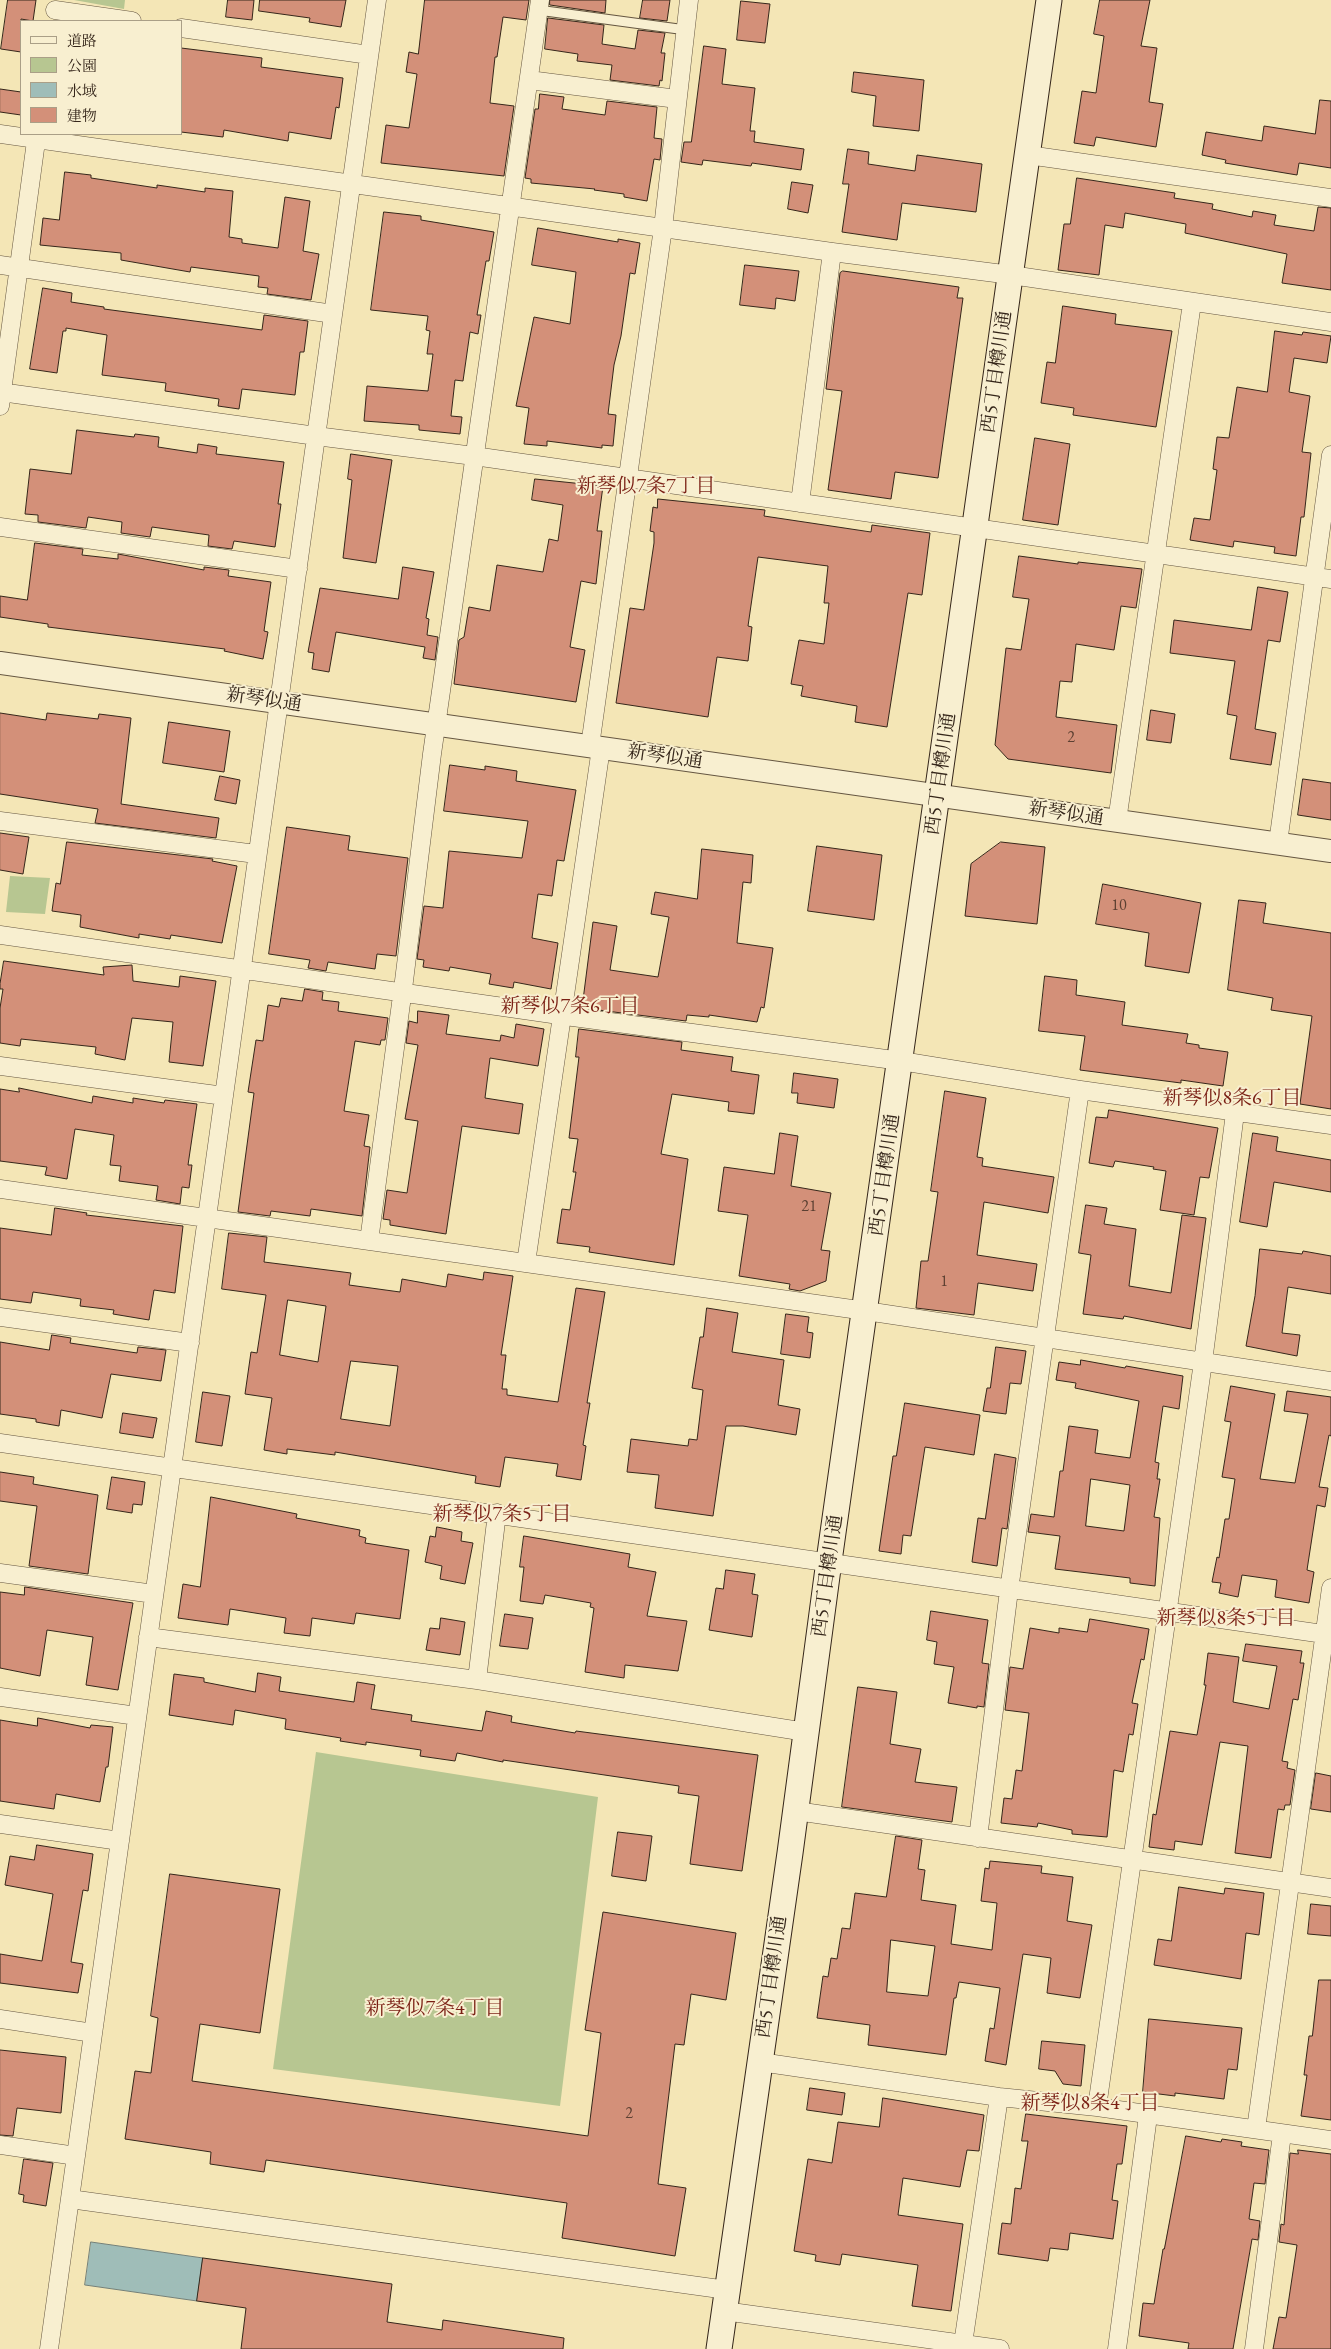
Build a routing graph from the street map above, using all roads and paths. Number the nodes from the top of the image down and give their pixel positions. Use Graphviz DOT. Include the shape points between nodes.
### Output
graph roads {
  1 [pos="377,0"];
  2 [pos="689,0"];
  3 [pos="1049,0"];
  4 [pos="539,5"];
  5 [pos="55,10"];
  6 [pos="125,20"];
  7 [pos="182,28"];
  8 [pos="686,30"];
  9 [pos="369,55"];
  10 [pos="529,80"];
  11 [pos="677,100"];
  12 [pos="0,134"];
  13 [pos="36,137"];
  14 [pos="1028,154"];
  15 [pos="351,184"];
  16 [pos="1331,198"];
  17 [pos="510,207"];
  18 [pos="662,228"];
  19 [pos="832,252"];
  20 [pos="0,265"];
  21 [pos="20,268"];
  22 [pos="1011,275"];
  23 [pos="1192,302"];
  24 [pos="333,314"];
  25 [pos="1331,322"];
  26 [pos="1,397"];
  27 [pos="316,436"];
  28 [pos="1331,455"];
  29 [pos="474,456"];
  30 [pos="627,478"];
  31 [pos="800,503"];
  32 [pos="0,527"];
  33 [pos="975,527"];
  34 [pos="1157,554"];
  35 [pos="298,569"];
  36 [pos="1322,578"];
  37 [pos="0,662"];
  38 [pos="280,702"];
  39 [pos="436,725"];
  40 [pos="596,747"];
  41 [pos="938,795"];
  42 [pos="0,821"];
  43 [pos="1117,821"];
  44 [pos="1278,844"];
  45 [pos="1331,851"];
  46 [pos="256,854"];
  47 [pos="0,935"];
  48 [pos="242,970"];
  49 [pos="403,993"];
  50 [pos="562,1015"];
  51 [pos="901,1061"];
  52 [pos="0,1066"];
  53 [pos="1080,1090"];
  54 [pos="224,1096"];
  55 [pos="1235,1112"];
  56 [pos="1331,1125"];
  57 [pos="0,1189"];
  58 [pos="207,1218"];
  59 [pos="369,1241"];
  60 [pos="526,1263"];
  61 [pos="866,1311"];
  62 [pos="0,1317"];
  63 [pos="1046,1338"];
  64 [pos="190,1343"];
  65 [pos="1204,1362"];
  66 [pos="1331,1381"];
  67 [pos="0,1443"];
  68 [pos="172,1466"];
  69 [pos="498,1513"];
  70 [pos="829,1561"];
  71 [pos="0,1573"];
  72 [pos="1331,1588"];
  73 [pos="1010,1590"];
  74 [pos="154,1594"];
  75 [pos="1166,1612"];
  76 [pos="1328,1634"];
  77 [pos="148,1637"];
  78 [pos="477,1680"];
  79 [pos="0,1697"];
  80 [pos="137,1716"];
  81 [pos="806,1732"];
  82 [pos="796,1811"];
  83 [pos="0,1824"];
  84 [pos="978,1838"];
  85 [pos="120,1842"];
  86 [pos="1133,1860"];
  87 [pos="1290,1882"];
  88 [pos="1331,1888"];
  89 [pos="0,2019"];
  90 [pos="93,2033"];
  91 [pos="760,2062"];
  92 [pos="999,2097"];
  93 [pos="1097,2107"];
  94 [pos="1148,2116"];
  95 [pos="1256,2129"];
  96 [pos="1282,2134"];
  97 [pos="1331,2140"];
  98 [pos="0,2146"];
  99 [pos="76,2156"];
  100 [pos="70,2199"];
  101 [pos="725,2301"];
  102 [pos="962,2344"];
  103 [pos="49,2349"];
  104 [pos="719,2349"];
  105 [pos="1000,2349"];
  106 [pos="1117,2349"];
  107 [pos="1254,2349"];
  1 -- 9 [label="street"];
  2 -- 8 [label="street"];
  3 -- 14 [label="main road, 西5丁目樽川通"];
  4 -- 8 [label="lane"];
  4 -- 10 [label="street"];
  5 -- 6 [label="street"];
  7 -- 9 [label="street"];
  8 -- 11 [label="street"];
  9 -- 15 [label="street"];
  10 -- 11 [label="street"];
  10 -- 17 [label="street"];
  11 -- 18 [label="street"];
  12 -- 13 [label="street"];
  13 -- 15 [label="street"];
  13 -- 21 [label="street"];
  14 -- 16 [label="street"];
  14 -- 22 [label="main road, 西5丁目樽川通"];
  15 -- 17 [label="street"];
  15 -- 24 [label="street"];
  17 -- 18 [label="street"];
  17 -- 29 [label="street"];
  18 -- 19 [label="street"];
  18 -- 30 [label="street"];
  19 -- 22 [label="street"];
  19 -- 31 [label="street"];
  20 -- 21 [label="street"];
  21 -- 24 [label="street"];
  21 -- 26 [label="street"];
  22 -- 23 [label="street"];
  22 -- 33 [label="main road, 西5丁目樽川通"];
  23 -- 25 [label="street"];
  23 -- 34 [label="street"];
  24 -- 27 [label="street"];
  26 -- 27 [label="street"];
  27 -- 29 [label="street"];
  27 -- 35 [label="street"];
  28 -- 36 [label="street"];
  29 -- 30 [label="street"];
  29 -- 39 [label="street"];
  30 -- 31 [label="street"];
  30 -- 40 [label="street"];
  31 -- 33 [label="street"];
  32 -- 35 [label="street"];
  33 -- 34 [label="street"];
  33 -- 41 [label="main road, 西5丁目樽川通"];
  34 -- 36 [label="street"];
  34 -- 43 [label="street"];
  35 -- 38 [label="street"];
  36 -- 44 [label="street"];
  37 -- 38 [label="street, 新琴似通"];
  38 -- 39 [label="street, 新琴似通"];
  38 -- 46 [label="street"];
  39 -- 40 [label="street, 新琴似通"];
  39 -- 49 [label="street"];
  40 -- 41 [label="street, 新琴似通"];
  40 -- 50 [label="street"];
  41 -- 43 [label="street, 新琴似通"];
  41 -- 51 [label="main road, 西5丁目樽川通"];
  42 -- 46 [label="street"];
  43 -- 44 [label="street, 新琴似通"];
  44 -- 45 [label="street, 新琴似通"];
  46 -- 48 [label="street"];
  47 -- 48 [label="street"];
  48 -- 49 [label="street"];
  48 -- 54 [label="street"];
  49 -- 50 [label="street"];
  49 -- 59 [label="street"];
  50 -- 51 [label="street"];
  50 -- 60 [label="street"];
  51 -- 53 [label="street"];
  51 -- 61 [label="main road, 西5丁目樽川通"];
  52 -- 54 [label="street"];
  53 -- 55 [label="street"];
  53 -- 63 [label="street"];
  54 -- 58 [label="street"];
  55 -- 56 [label="street"];
  55 -- 65 [label="street"];
  57 -- 58 [label="street"];
  58 -- 59 [label="street"];
  58 -- 64 [label="street"];
  59 -- 60 [label="street"];
  60 -- 61 [label="street"];
  61 -- 63 [label="street"];
  61 -- 70 [label="main road, 西5丁目樽川通"];
  62 -- 64 [label="street"];
  63 -- 65 [label="street"];
  63 -- 73 [label="street"];
  64 -- 68 [label="street"];
  65 -- 66 [label="street"];
  65 -- 75 [label="street"];
  67 -- 68 [label="street"];
  68 -- 69 [label="street"];
  68 -- 74 [label="street"];
  69 -- 70 [label="street"];
  69 -- 78 [label="street"];
  70 -- 73 [label="street"];
  70 -- 81 [label="main road, 西5丁目樽川通"];
  71 -- 74 [label="street"];
  72 -- 76 [label="street"];
  73 -- 75 [label="street"];
  73 -- 84 [label="street"];
  74 -- 77 [label="street"];
  75 -- 76 [label="street"];
  75 -- 86 [label="street"];
  76 -- 87 [label="street"];
  77 -- 78 [label="street"];
  77 -- 80 [label="street"];
  78 -- 81 [label="street"];
  79 -- 80 [label="street"];
  80 -- 85 [label="street"];
  81 -- 82 [label="main road, 西5丁目樽川通"];
  82 -- 84 [label="street"];
  82 -- 91 [label="main road, 西5丁目樽川通"];
  83 -- 85 [label="street"];
  84 -- 86 [label="street"];
  85 -- 90 [label="street"];
  86 -- 87 [label="street"];
  86 -- 93 [label="street"];
  87 -- 88 [label="street"];
  87 -- 95 [label="street"];
  89 -- 90 [label="street"];
  90 -- 99 [label="street"];
  91 -- 92 [label="street"];
  91 -- 101 [label="main road, 西5丁目樽川通"];
  92 -- 93 [label="street"];
  92 -- 102 [label="street"];
  93 -- 94 [label="street"];
  94 -- 95 [label="street"];
  94 -- 106 [label="street"];
  95 -- 96 [label="street"];
  96 -- 97 [label="street"];
  96 -- 107 [label="street"];
  98 -- 99 [label="street"];
  99 -- 100 [label="street"];
  100 -- 101 [label="street"];
  100 -- 103 [label="street"];
  101 -- 102 [label="street"];
  101 -- 104 [label="main road, 西5丁目樽川通"];
  102 -- 105 [label="street"];
}
